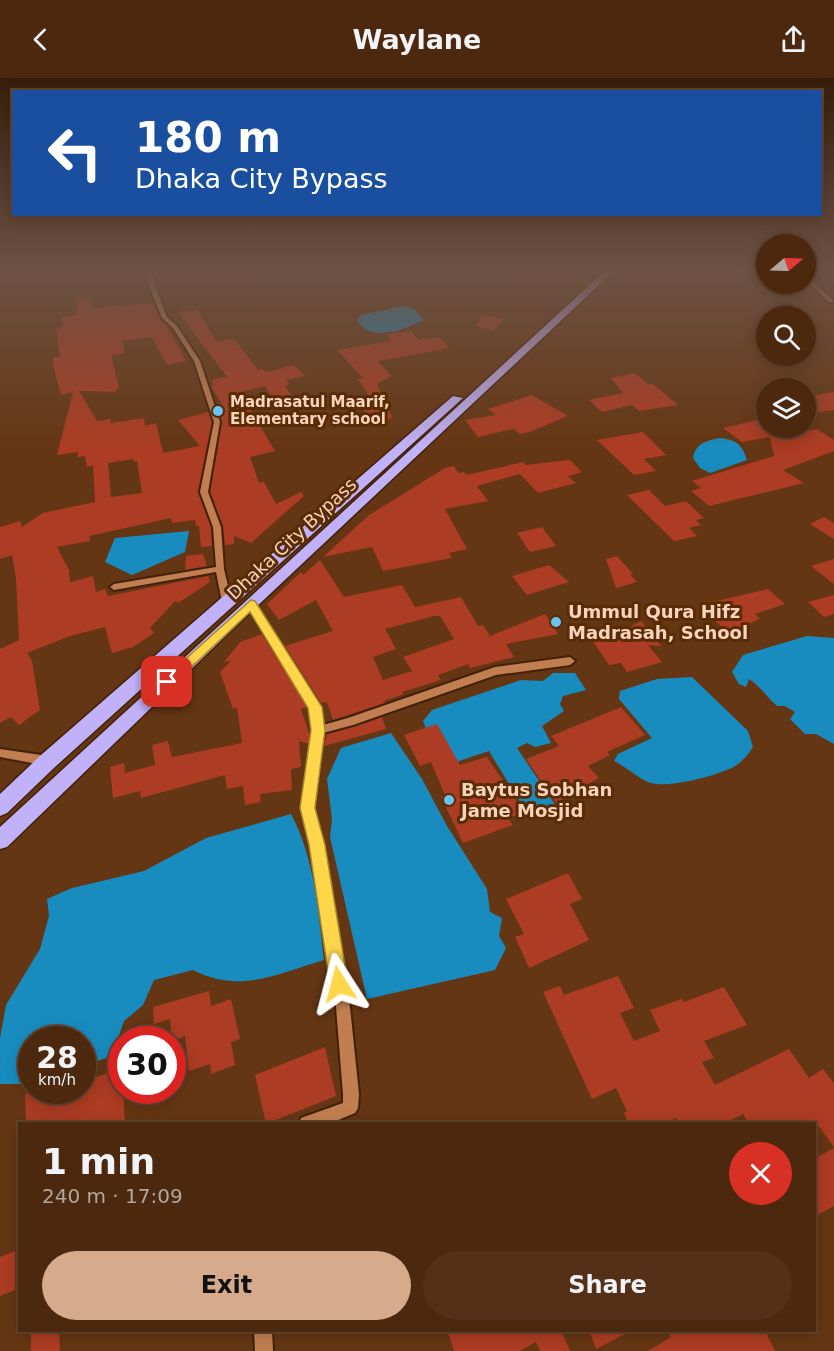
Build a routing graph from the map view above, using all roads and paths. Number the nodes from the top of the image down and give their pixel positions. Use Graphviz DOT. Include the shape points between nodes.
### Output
graph roads {
  1 [pos="176,328"];
  2 [pos="533,328"];
  3 [pos="548,328"];
  4 [pos="220,569"];
  5 [pos="114,587"];
  6 [pos="227,602"];
  7 [pos="251,604"];
  8 [pos="570,661"];
  9 [pos="318,730"];
  10 [pos="0,753"];
  11 [pos="48,761"];
  12 [pos="0,807"];
  13 [pos="0,840"];
  14 [pos="312,1122"];
  15 [pos="263,1332"];
  16 [pos="264,1351"];
  1 -- 4 [label="street" via="197,361 217,422 204,492 217,527"];
  2 -- 6 [label="highway"];
  3 -- 7 [label="highway, Dhaka City Bypass"];
  4 -- 5 [label="street"];
  4 -- 6 [label="street"];
  6 -- 11 [label="highway"];
  7 -- 9 [label="street" via="315,707"];
  7 -- 13 [label="highway, Dhaka City Bypass"];
  8 -- 9 [label="street" via="495,671"];
  9 -- 14 [label="street" via="308,808 343,1007 351,1094 350,1108"];
  10 -- 11 [label="street"];
  11 -- 12 [label="highway"];
  15 -- 16 [label="street"];
}
